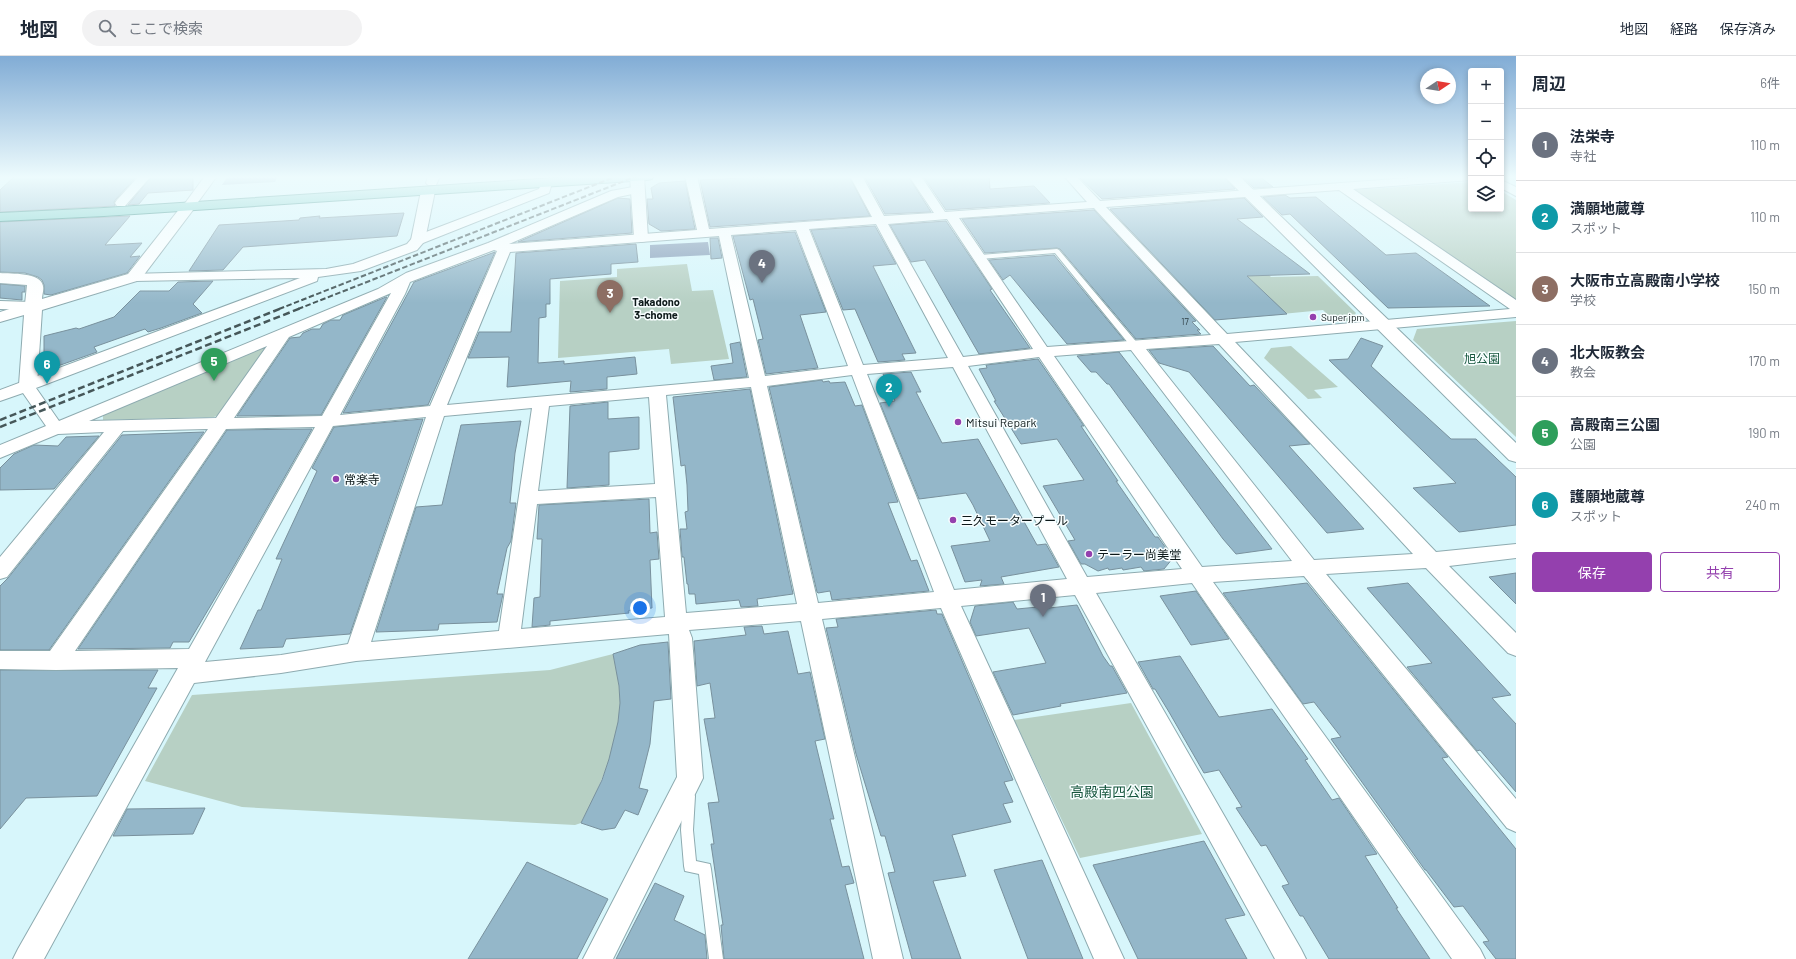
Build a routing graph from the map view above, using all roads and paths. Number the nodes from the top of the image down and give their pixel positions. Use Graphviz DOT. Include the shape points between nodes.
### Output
graph roads {
  1 [pos="180,218"];
  2 [pos="423,218"];
  3 [pos="475,218"];
  4 [pos="562,218"];
  5 [pos="641,218"];
  6 [pos="701,218"];
  7 [pos="905,218"];
  8 [pos="949,218"];
  9 [pos="1110,218"];
  10 [pos="1274,218"];
  11 [pos="1387,218"];
  12 [pos="880,220"];
  13 [pos="801,226"];
  14 [pos="724,232"];
  15 [pos="704,233"];
  16 [pos="641,238"];
  17 [pos="418,240"];
  18 [pos="499,247"];
  19 [pos="404,250"];
  20 [pos="980,257"];
  21 [pos="437,266"];
  22 [pos="326,273"];
  23 [pos="134,277"];
  24 [pos="0,278"];
  25 [pos="403,282"];
  26 [pos="0,305"];
  27 [pos="33,306"];
  28 [pos="1516,307"];
  29 [pos="1516,313"];
  30 [pos="0,317"];
  31 [pos="1383,326"];
  32 [pos="284,333"];
  33 [pos="1223,339"];
  34 [pos="1136,346"];
  35 [pos="1043,352"];
  36 [pos="959,362"];
  37 [pos="857,370"];
  38 [pos="757,382"];
  39 [pos="28,385"];
  40 [pos="657,390"];
  41 [pos="0,396"];
  42 [pos="541,401"];
  43 [pos="437,410"];
  44 [pos="328,421"];
  45 [pos="222,424"];
  46 [pos="118,426"];
  47 [pos="56,429"];
  48 [pos="0,452"];
  49 [pos="1516,455"];
  50 [pos="665,490"];
  51 [pos="528,498"];
  52 [pos="1516,551"];
  53 [pos="1431,560"];
  54 [pos="1309,568"];
  55 [pos="0,571"];
  56 [pos="1197,575"];
  57 [pos="1081,586"];
  58 [pos="947,598"];
  59 [pos="810,612"];
  60 [pos="676,625"];
  61 [pos="509,640"];
  62 [pos="1516,647"];
  63 [pos="356,652"];
  64 [pos="0,660"];
  65 [pos="56,661"];
  66 [pos="192,666"];
  67 [pos="690,778"];
  68 [pos="1516,819"];
  69 [pos="28,959"];
  70 [pos="598,959"];
  71 [pos="716,959"];
  72 [pos="888,959"];
  73 [pos="1109,959"];
  74 [pos="1292,959"];
  75 [pos="1470,959"];
  1 -- 23 [label="street"];
  2 -- 17 [label="street"];
  3 -- 17 [label="street"];
  4 -- 18 [label="street"];
  5 -- 16 [label="street"];
  6 -- 15 [label="street"];
  7 -- 12 [label="street"];
  8 -- 20 [label="street"];
  9 -- 33 [label="street"];
  10 -- 31 [label="street"];
  11 -- 28 [label="street"];
  12 -- 13 [label="street"];
  12 -- 36 [label="street"];
  13 -- 14 [label="street"];
  13 -- 37 [label="street"];
  14 -- 15 [label="street"];
  14 -- 38 [label="street"];
  15 -- 16 [label="street"];
  16 -- 18 [label="street"];
  17 -- 19 [label="street" via="412,247"];
  18 -- 21 [label="street"];
  18 -- 43 [label="street"];
  19 -- 21 [label="street"];
  19 -- 22 [label="street" via="356,268"];
  20 -- 34 [label="lane" via="1057,251"];
  20 -- 35 [label="street"];
  21 -- 25 [label="street" via="411,276"];
  22 -- 23 [label="street"];
  22 -- 39 [label="street"];
  23 -- 27 [label="street"];
  24 -- 27 [label="street" via="33,282"];
  25 -- 32 [label="street"];
  25 -- 44 [label="street"];
  26 -- 27 [label="street"];
  27 -- 30 [label="street"];
  27 -- 39 [label="street"];
  29 -- 31 [label="street"];
  31 -- 33 [label="street"];
  31 -- 49 [label="street"];
  32 -- 45 [label="street"];
  32 -- 47 [label="street"];
  33 -- 34 [label="street"];
  33 -- 53 [label="street"];
  34 -- 35 [label="street"];
  34 -- 54 [label="street"];
  35 -- 36 [label="street"];
  35 -- 56 [label="street"];
  36 -- 37 [label="street"];
  36 -- 57 [label="street"];
  37 -- 38 [label="street"];
  37 -- 58 [label="street"];
  38 -- 40 [label="street"];
  38 -- 59 [label="street"];
  39 -- 41 [label="street"];
  39 -- 47 [label="street" via="28,389"];
  40 -- 42 [label="street"];
  40 -- 50 [label="street"];
  42 -- 43 [label="street"];
  42 -- 51 [label="street"];
  43 -- 44 [label="street"];
  43 -- 63 [label="street"];
  44 -- 45 [label="street"];
  44 -- 66 [label="street"];
  45 -- 46 [label="street"];
  45 -- 65 [label="street"];
  46 -- 47 [label="street"];
  46 -- 55 [label="street"];
  47 -- 48 [label="street"];
  50 -- 51 [label="street"];
  50 -- 60 [label="street"];
  51 -- 61 [label="street"];
  52 -- 53 [label="street"];
  53 -- 54 [label="street"];
  53 -- 62 [label="street"];
  54 -- 56 [label="street"];
  54 -- 68 [label="street"];
  56 -- 57 [label="street"];
  56 -- 75 [label="street"];
  57 -- 58 [label="street"];
  57 -- 74 [label="street"];
  58 -- 59 [label="street"];
  58 -- 73 [label="street"];
  59 -- 60 [label="street" via="686,622"];
  59 -- 72 [label="street"];
  60 -- 61 [label="street"];
  60 -- 67 [label="street" via="681,638"];
  61 -- 63 [label="street"];
  63 -- 66 [label="street" via="281,664"];
  64 -- 65 [label="street"];
  65 -- 66 [label="street"];
  66 -- 69 [label="street"];
  67 -- 70 [label="street"];
  67 -- 71 [label="lane" via="687,830 690,866 705,869"];
}
